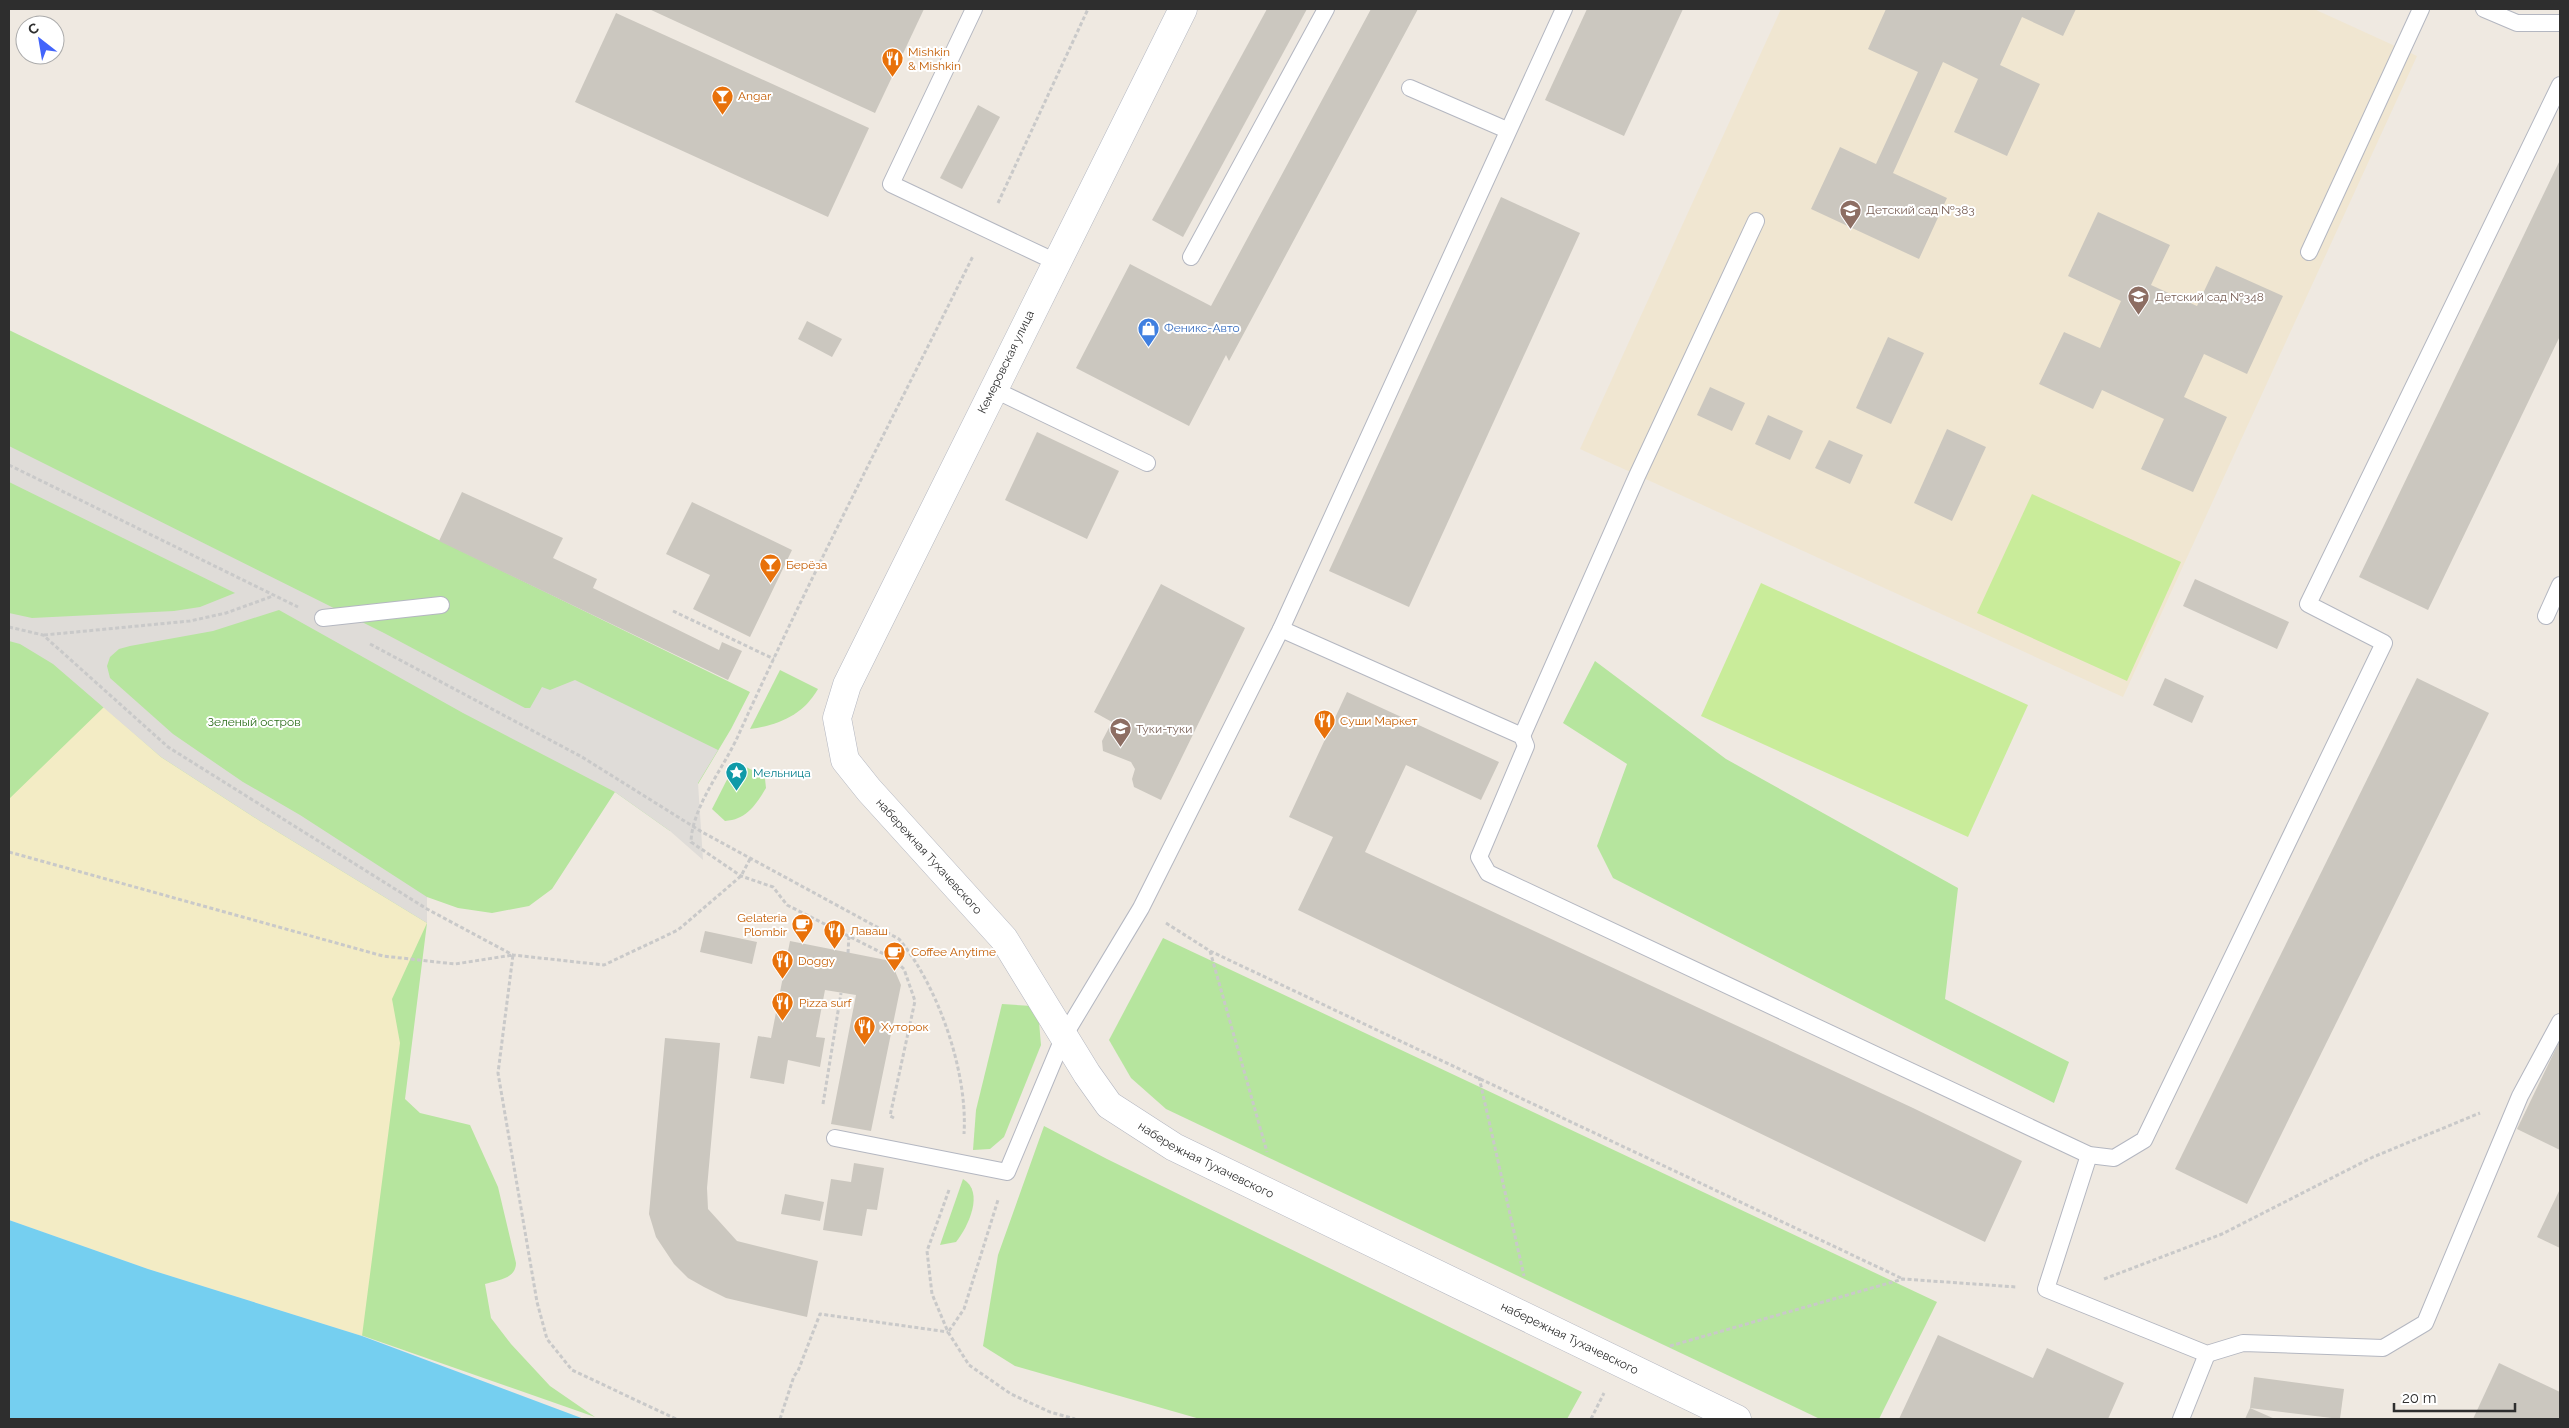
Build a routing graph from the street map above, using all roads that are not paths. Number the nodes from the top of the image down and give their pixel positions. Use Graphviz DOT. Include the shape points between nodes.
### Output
graph roads {
  1 [pos="974,9"];
  2 [pos="1183,9"];
  3 [pos="1326,9"];
  4 [pos="1564,9"];
  5 [pos="2421,9"];
  6 [pos="2484,9"];
  7 [pos="2560,23"];
  8 [pos="2560,85"];
  9 [pos="1410,88"];
  10 [pos="1507,130"];
  11 [pos="1756,221"];
  12 [pos="2309,252"];
  13 [pos="1191,257"];
  14 [pos="1056,262"];
  15 [pos="993,389"];
  16 [pos="1147,463"];
  17 [pos="2560,585"];
  18 [pos="441,605"];
  19 [pos="2546,616"];
  20 [pos="323,618"];
  21 [pos="1281,629"];
  22 [pos="837,718"];
  23 [pos="1522,736"];
  24 [pos="2560,1022"];
  25 [pos="1064,1036"];
  26 [pos="835,1138"];
  27 [pos="2089,1156"];
  28 [pos="2208,1354"];
  29 [pos="1737,1419"];
  30 [pos="2181,1419"];
  1 -- 14 [label="lane" via="891,184"];
  2 -- 14 [label="street, Кемеровская улица"];
  3 -- 13 [label="lane"];
  4 -- 10 [label="lane"];
  5 -- 12 [label="lane"];
  6 -- 7 [label="lane" via="2517,23"];
  8 -- 27 [label="lane" via="2308,604 2384,643 2144,1140 2114,1158"];
  9 -- 10 [label="lane"];
  10 -- 21 [label="lane"];
  11 -- 23 [label="lane" via="1637,476"];
  14 -- 15 [label="street, Кемеровская улица"];
  15 -- 16 [label="lane"];
  15 -- 22 [label="street, Кемеровская улица" via="847,685"];
  17 -- 19 [label="lane"];
  18 -- 20 [label="lane"];
  21 -- 23 [label="lane"];
  21 -- 25 [label="lane" via="1141,908"];
  22 -- 25 [label="street, набережная Тухачевского" via="845,760 1004,938"];
  23 -- 27 [label="lane" via="1526,746 1479,857 1488,873"];
  24 -- 28 [label="lane" via="2520,1096 2426,1323 2383,1348 2243,1344"];
  25 -- 26 [label="lane" via="1007,1172"];
  25 -- 29 [label="street, набережная Тухачевского" via="1109,1105 1174,1147"];
  27 -- 28 [label="lane" via="2046,1289"];
  28 -- 30 [label="lane"];
}
